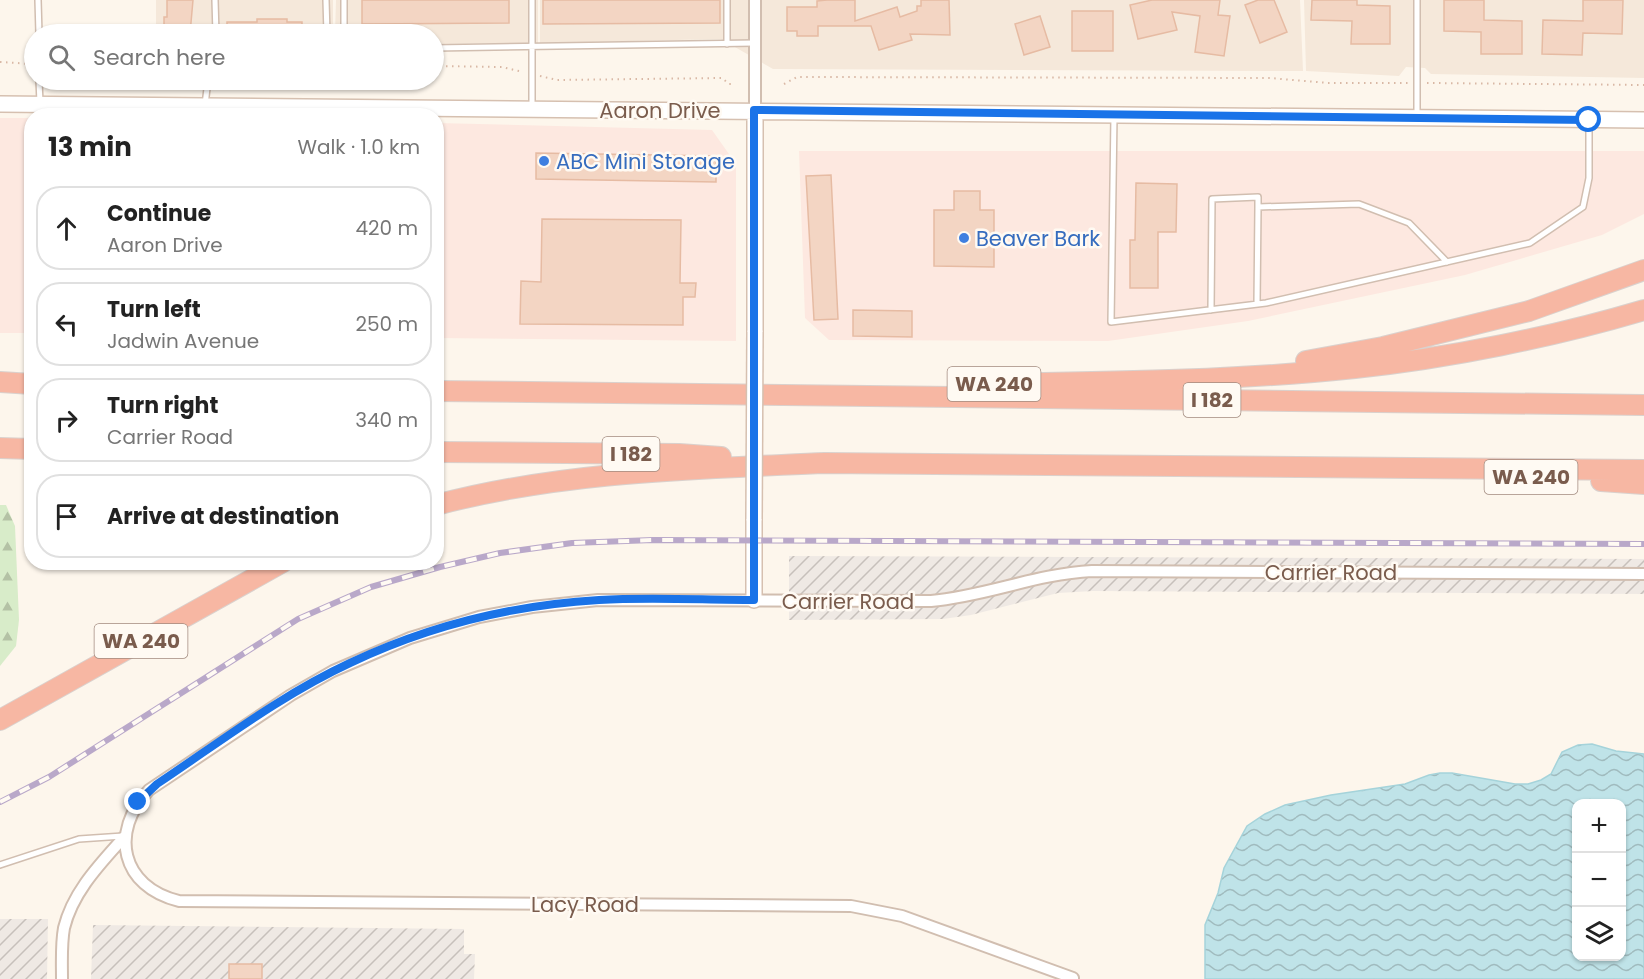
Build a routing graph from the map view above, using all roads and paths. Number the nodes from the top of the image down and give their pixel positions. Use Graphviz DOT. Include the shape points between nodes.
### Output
graph roads {
  1 [pos="38,0"];
  2 [pos="214,0"];
  3 [pos="326,0"];
  4 [pos="344,0"];
  5 [pos="532,0"];
  6 [pos="727,0"];
  7 [pos="754,0"];
  8 [pos="1418,0"];
  9 [pos="39,24"];
  10 [pos="215,24"];
  11 [pos="327,24"];
  12 [pos="344,24"];
  13 [pos="727,44"];
  14 [pos="754,44"];
  15 [pos="532,47"];
  16 [pos="444,48"];
  17 [pos="0,62"];
  18 [pos="24,63"];
  19 [pos="444,66"];
  20 [pos="532,74"];
  21 [pos="1417,83"];
  22 [pos="735,84"];
  23 [pos="784,84"];
  24 [pos="1644,85"];
  25 [pos="39,90"];
  26 [pos="204,90"];
  27 [pos="0,104"];
  28 [pos="40,104"];
  29 [pos="65,108"];
  30 [pos="197,108"];
  31 [pos="444,109"];
  32 [pos="532,109"];
  33 [pos="754,110"];
  34 [pos="1114,114"];
  35 [pos="1417,119"];
  36 [pos="1589,120"];
  37 [pos="1644,120"];
  38 [pos="1258,207"];
  39 [pos="1447,262"];
  40 [pos="1644,270"];
  41 [pos="1257,304"];
  42 [pos="1211,310"];
  43 [pos="1644,310"];
  44 [pos="1208,379"];
  45 [pos="0,383"];
  46 [pos="24,384"];
  47 [pos="444,390"];
  48 [pos="780,394"];
  49 [pos="1644,405"];
  50 [pos="0,448"];
  51 [pos="24,448"];
  52 [pos="444,452"];
  53 [pos="825,463"];
  54 [pos="1419,469"];
  55 [pos="1644,470"];
  56 [pos="1644,484"];
  57 [pos="444,503"];
  58 [pos="269,570"];
  59 [pos="1644,574"];
  60 [pos="754,600"];
  61 [pos="0,720"];
  62 [pos="125,836"];
  63 [pos="0,865"];
  64 [pos="1072,978"];
  65 [pos="62,979"];
  1 -- 9 [label="lane"];
  2 -- 10 [label="lane"];
  3 -- 11 [label="lane"];
  4 -- 12 [label="lane"];
  5 -- 15 [label="lane"];
  6 -- 13 [label="lane"];
  7 -- 14 [label="street"];
  8 -- 21 [label="lane"];
  13 -- 14 [label="lane"];
  13 -- 15 [label="lane"];
  14 -- 33 [label="street"];
  15 -- 16 [label="lane"];
  15 -- 20 [label="lane"];
  17 -- 18 [label="path"];
  19 -- 20 [label="path" via="502,67"];
  20 -- 22 [label="path" via="557,80 722,78"];
  20 -- 32 [label="lane"];
  21 -- 23 [label="path" via="1328,83 1270,78 797,77"];
  21 -- 24 [label="path"];
  21 -- 35 [label="lane"];
  25 -- 28 [label="lane"];
  26 -- 30 [label="lane"];
  27 -- 28 [label="street, Aaron Drive"];
  28 -- 29 [label="street, Aaron Drive"];
  31 -- 32 [label="street, Aaron Drive"];
  32 -- 33 [label="street, Aaron Drive"];
  33 -- 34 [label="street, Aaron Drive"];
  33 -- 60 [label="street, bridge"];
  34 -- 35 [label="street, Aaron Drive"];
  34 -- 42 [label="lane" via="1111,322"];
  35 -- 36 [label="street, Aaron Drive"];
  36 -- 37 [label="street, Aaron Drive"];
  36 -- 39 [label="lane" via="1589,178 1582,207 1530,243"];
  38 -- 39 [label="lane" via="1359,204 1409,223"];
  38 -- 41 [label="lane"];
  38 -- 42 [label="lane" via="1258,197 1212,199"];
  39 -- 41 [label="lane"];
  40 -- 44 [label="highway" via="1471,327"];
  41 -- 42 [label="lane"];
  43 -- 44 [label="highway, WA 240" via="1490,347 1411,360"];
  44 -- 48 [label="highway, WA 240" via="864,386"];
  45 -- 46 [label="highway"];
  47 -- 48 [label="highway, I 182"];
  48 -- 49 [label="highway, I 182"];
  50 -- 51 [label="highway"];
  52 -- 53 [label="highway, I 182" via="679,454"];
  53 -- 54 [label="highway, I 182"];
  53 -- 57 [label="highway" via="554,480"];
  54 -- 55 [label="highway, I 182"];
  54 -- 56 [label="highway, WA 240"];
  58 -- 61 [label="highway, WA 240"];
  59 -- 60 [label="street, Carrier Road" via="1092,571 1051,575 931,601"];
  60 -- 62 [label="street, Carrier Road" via="623,599 553,604 479,617 402,641 307,686 157,784 138,802"];
  62 -- 63 [label="lane" via="79,839"];
  62 -- 64 [label="street, Lacy Road" via="129,862 139,880 158,894 179,901 851,906 902,916"];
  62 -- 65 [label="street" via="92,874 72,906 63,936"];
}
